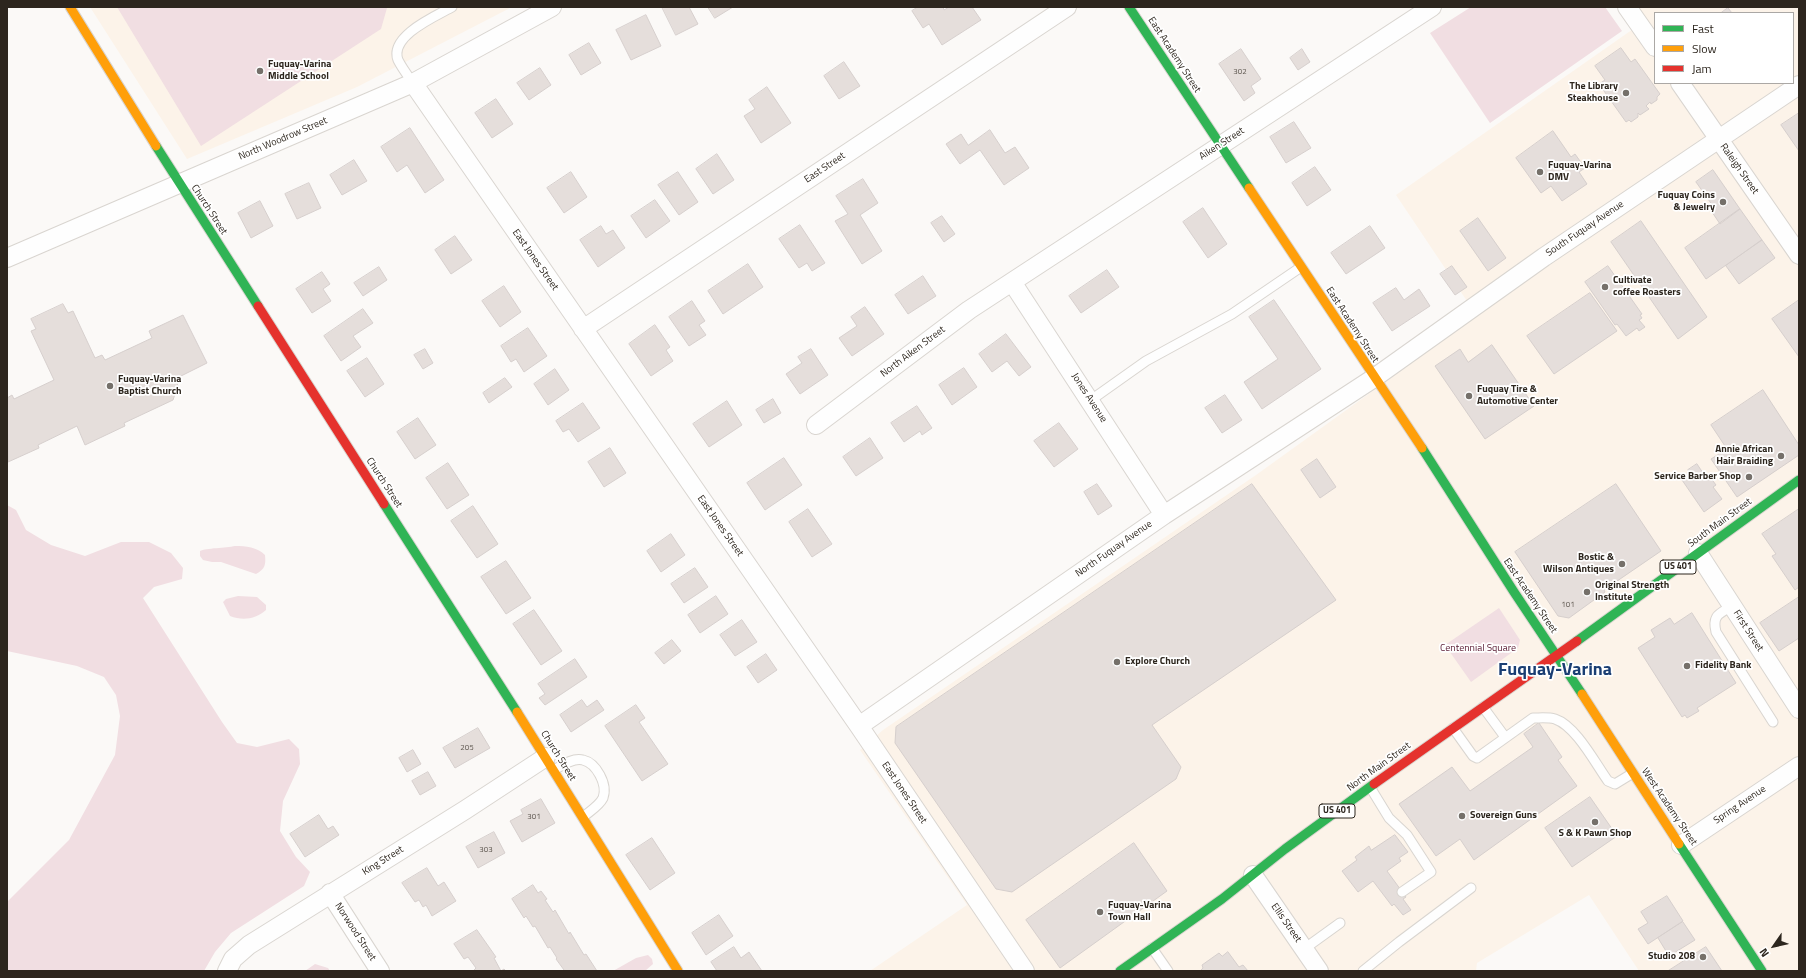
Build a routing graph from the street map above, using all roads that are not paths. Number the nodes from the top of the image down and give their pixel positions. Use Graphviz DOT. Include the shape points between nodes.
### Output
graph roads {
  1 [pos="70,7"];
  2 [pos="452,7"];
  3 [pos="1067,7"];
  4 [pos="1129,7"];
  5 [pos="1432,7"];
  6 [pos="1627,7"];
  7 [pos="546,8"];
  8 [pos="1654,46"];
  9 [pos="413,83"];
  10 [pos="1681,84"];
  11 [pos="1799,85"];
  12 [pos="1718,139"];
  13 [pos="1220,145"];
  14 [pos="180,184"];
  15 [pos="1799,255"];
  16 [pos="7,258"];
  17 [pos="1301,267"];
  18 [pos="1012,282"];
  19 [pos="583,329"];
  20 [pos="1374,378"];
  21 [pos="1091,400"];
  22 [pos="816,425"];
  23 [pos="1799,480"];
  24 [pos="1164,515"];
  25 [pos="1698,553"];
  26 [pos="1732,606"];
  27 [pos="1557,655"];
  28 [pos="1483,707"];
  29 [pos="1799,709"];
  30 [pos="1773,722"];
  31 [pos="859,726"];
  32 [pos="1453,728"];
  33 [pos="1505,738"];
  34 [pos="550,764"];
  35 [pos="1799,766"];
  36 [pos="1633,773"];
  37 [pos="1370,787"];
  38 [pos="583,817"];
  39 [pos="1681,845"];
  40 [pos="1252,875"];
  41 [pos="1471,888"];
  42 [pos="1402,892"];
  43 [pos="330,893"];
  44 [pos="1340,923"];
  45 [pos="1152,948"];
  46 [pos="1304,949"];
  47 [pos="227,971"];
  48 [pos="380,971"];
  49 [pos="678,971"];
  50 [pos="1025,971"];
  51 [pos="1120,971"];
  52 [pos="1168,971"];
  53 [pos="1319,971"];
  54 [pos="1363,971"];
  55 [pos="1762,971"];
  1 -- 14 [label="street, Church Street"];
  2 -- 9 [label="lane" via="413,29 400,43 398,59"];
  3 -- 19 [label="street, East Street"];
  4 -- 13 [label="street, East Academy Street"];
  5 -- 13 [label="street, Aiken Street"];
  6 -- 8 [label="street"];
  7 -- 9 [label="street, North Woodrow Street"];
  9 -- 14 [label="street, North Woodrow Street"];
  9 -- 19 [label="street, East Jones Street"];
  10 -- 12 [label="street, Raleigh Street"];
  11 -- 12 [label="street, South Fuquay Avenue"];
  12 -- 15 [label="street, Raleigh Street"];
  12 -- 20 [label="street, South Fuquay Avenue" via="1544,257"];
  13 -- 17 [label="street, East Academy Street"];
  13 -- 18 [label="street, Aiken Street"];
  14 -- 16 [label="street, North Woodrow Street"];
  14 -- 34 [label="street, Church Street"];
  17 -- 20 [label="street, East Academy Street"];
  17 -- 21 [label="lane" via="1232,314 1146,362"];
  18 -- 21 [label="street, Jones Avenue"];
  18 -- 22 [label="street, North Aiken Street" via="969,310"];
  19 -- 31 [label="street, East Jones Street"];
  20 -- 24 [label="street, North Fuquay Avenue"];
  20 -- 27 [label="street, East Academy Street"];
  21 -- 24 [label="street, Jones Avenue"];
  23 -- 25 [label="street, South Main Street / US 401"];
  24 -- 31 [label="street, North Fuquay Avenue"];
  25 -- 26 [label="street, First Street"];
  25 -- 27 [label="street, South Main Street / US 401"];
  26 -- 29 [label="street, First Street"];
  26 -- 30 [label="lane" via="1717,615 1714,623 1716,632"];
  27 -- 28 [label="street, North Main Street / US 401"];
  27 -- 36 [label="street, West Academy Street"];
  28 -- 32 [label="street, North Main Street / US 401"];
  28 -- 33 [label="lane"];
  31 -- 50 [label="street, East Jones Street"];
  32 -- 33 [label="lane" via="1473,756 1478,758"];
  32 -- 37 [label="street, North Main Street / US 401"];
  33 -- 36 [label="lane" via="1533,718 1554,719 1573,733 1608,781 1615,784"];
  34 -- 38 [label="street, Church Street"];
  34 -- 38 [label="lane" via="582,760 592,765 600,776 604,787 603,796 598,805"];
  34 -- 43 [label="street, King Street" via="465,810"];
  35 -- 39 [label="street, Spring Avenue"];
  36 -- 39 [label="street, West Academy Street"];
  37 -- 40 [label="street, North Main Street / US 401"];
  37 -- 42 [label="lane" via="1389,818 1407,835 1431,872"];
  38 -- 49 [label="street, Church Street"];
  39 -- 55 [label="street, West Academy Street"];
  40 -- 45 [label="street, North Main Street / US 401"];
  40 -- 46 [label="street, Ellis Street"];
  41 -- 54 [label="lane"];
  43 -- 47 [label="street, King Street" via="249,945 233,959"];
  43 -- 48 [label="street, Norwood Street"];
  44 -- 46 [label="lane"];
  45 -- 51 [label="street, North Main Street / US 401"];
  45 -- 52 [label="lane"];
  46 -- 53 [label="street, Ellis Street"];
}
